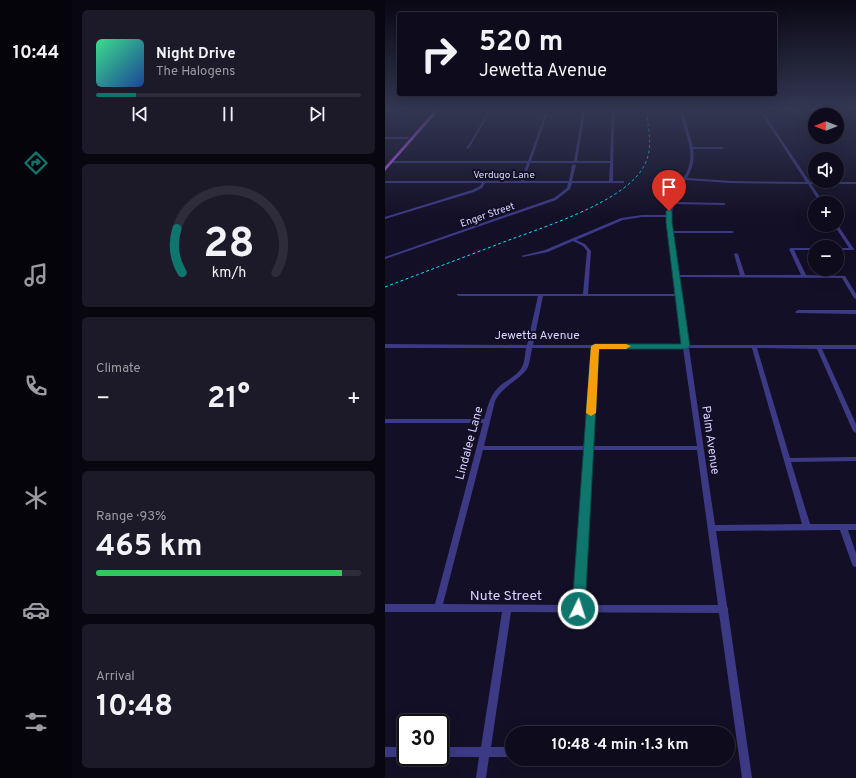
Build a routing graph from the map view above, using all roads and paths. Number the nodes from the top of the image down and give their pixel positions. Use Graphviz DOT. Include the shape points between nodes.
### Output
graph roads {
  1 [pos="401,145"];
  2 [pos="407,145"];
  3 [pos="469,145"];
  4 [pos="535,145"];
  5 [pos="578,145"];
  6 [pos="612,145"];
  7 [pos="784,145"];
  8 [pos="467,148"];
  9 [pos="692,148"];
  10 [pos="722,148"];
  11 [pos="397,150"];
  12 [pos="392,162"];
  13 [pos="529,162"];
  14 [pos="611,162"];
  15 [pos="575,164"];
  16 [pos="385,166"];
  17 [pos="683,179"];
  18 [pos="385,182"];
  19 [pos="484,182"];
  20 [pos="522,182"];
  21 [pos="571,182"];
  22 [pos="611,182"];
  23 [pos="623,182"];
  24 [pos="808,183"];
  25 [pos="844,183"];
  26 [pos="856,183"];
  27 [pos="671,203"];
  28 [pos="724,204"];
  29 [pos="669,216"];
  30 [pos="385,218"];
  31 [pos="670,232"];
  32 [pos="732,232"];
  33 [pos="841,232"];
  34 [pos="573,240"];
  35 [pos="808,249"];
  36 [pos="844,249"];
  37 [pos="736,254"];
  38 [pos="523,256"];
  39 [pos="385,258"];
  40 [pos="677,276"];
  41 [pos="743,276"];
  42 [pos="804,277"];
  43 [pos="855,293"];
  44 [pos="459,295"];
  45 [pos="541,295"];
  46 [pos="585,295"];
  47 [pos="679,295"];
  48 [pos="856,298"];
  49 [pos="798,312"];
  50 [pos="856,312"];
  51 [pos="385,346"];
  52 [pos="530,346"];
  53 [pos="595,346"];
  54 [pos="686,347"];
  55 [pos="754,347"];
  56 [pos="819,347"];
  57 [pos="856,347"];
  58 [pos="385,421"];
  59 [pos="487,421"];
  60 [pos="856,431"];
  61 [pos="479,448"];
  62 [pos="589,448"];
  63 [pos="701,448"];
  64 [pos="856,459"];
  65 [pos="787,460"];
  66 [pos="712,528"];
  67 [pos="807,528"];
  68 [pos="843,528"];
  69 [pos="856,528"];
  70 [pos="856,564"];
  71 [pos="385,608"];
  72 [pos="437,608"];
  73 [pos="507,608"];
  74 [pos="578,609"];
  75 [pos="724,609"];
  76 [pos="385,752"];
  77 [pos="397,752"];
  78 [pos="449,752"];
  79 [pos="485,752"];
  80 [pos="505,752"];
  81 [pos="481,778"];
  82 [pos="747,778"];
  1 -- 11 [label="main road"];
  2 -- 12 [label="main road"];
  3 -- 8 [label="street"];
  4 -- 13 [label="street"];
  5 -- 15 [label="street"];
  6 -- 14 [label="street"];
  7 -- 24 [label="street"];
  9 -- 10 [label="street"];
  9 -- 17 [label="street, Palm Avenue" via="691,164"];
  11 -- 12 [label="main road" via="390,160"];
  11 -- 16 [label="main road"];
  12 -- 13 [label="street"];
  12 -- 16 [label="main road"];
  13 -- 15 [label="street"];
  13 -- 20 [label="street"];
  14 -- 15 [label="street"];
  14 -- 22 [label="street"];
  15 -- 21 [label="street"];
  17 -- 24 [label="street"];
  17 -- 27 [label="street, Palm Avenue"];
  18 -- 19 [label="street, Verdugo Lane"];
  19 -- 20 [label="street, Verdugo Lane"];
  19 -- 30 [label="street" via="473,191"];
  20 -- 21 [label="street, Verdugo Lane"];
  21 -- 22 [label="street, Verdugo Lane"];
  21 -- 39 [label="street, Enger Street" via="568,190 555,199"];
  22 -- 23 [label="street, Verdugo Lane"];
  25 -- 26 [label="street"];
  27 -- 28 [label="street"];
  27 -- 29 [label="street, Palm Avenue"];
  29 -- 31 [label="street, Palm Avenue"];
  29 -- 34 [label="street" via="627,218"];
  31 -- 32 [label="street"];
  31 -- 40 [label="street, Palm Avenue"];
  33 -- 36 [label="street" via="852,249"];
  34 -- 38 [label="street" via="541,253"];
  34 -- 46 [label="street" via="584,245 589,251"];
  35 -- 42 [label="street" via="791,249"];
  37 -- 41 [label="street"];
  40 -- 41 [label="street"];
  40 -- 47 [label="street, Palm Avenue"];
  41 -- 42 [label="street"];
  42 -- 43 [label="street" via="843,277"];
  43 -- 48 [label="street"];
  44 -- 45 [label="street"];
  45 -- 46 [label="street"];
  45 -- 52 [label="street, Lindalee Lane"];
  46 -- 47 [label="street"];
  47 -- 54 [label="street, Palm Avenue"];
  49 -- 50 [label="street"];
  51 -- 52 [label="street, Jewetta Avenue"];
  52 -- 53 [label="street, Jewetta Avenue"];
  52 -- 59 [label="street, Lindalee Lane" via="522,370 493,397"];
  53 -- 54 [label="street, Jewetta Avenue"];
  53 -- 62 [label="street"];
  54 -- 55 [label="street, Jewetta Avenue"];
  54 -- 63 [label="street, Palm Avenue"];
  55 -- 56 [label="street, Jewetta Avenue"];
  55 -- 65 [label="street"];
  56 -- 57 [label="street, Jewetta Avenue"];
  56 -- 60 [label="street"];
  58 -- 59 [label="street"];
  59 -- 61 [label="street, Lindalee Lane"];
  61 -- 62 [label="street"];
  61 -- 72 [label="street, Lindalee Lane"];
  62 -- 63 [label="street"];
  62 -- 74 [label="street"];
  63 -- 66 [label="street, Palm Avenue"];
  64 -- 65 [label="street"];
  65 -- 67 [label="street"];
  66 -- 67 [label="street"];
  66 -- 75 [label="street, Palm Avenue"];
  67 -- 68 [label="street"];
  68 -- 69 [label="street"];
  68 -- 70 [label="street"];
  71 -- 72 [label="street, Nute Street"];
  72 -- 73 [label="street, Nute Street"];
  73 -- 74 [label="street, Nute Street"];
  73 -- 79 [label="street"];
  74 -- 75 [label="street, Nute Street"];
  75 -- 82 [label="street, Palm Avenue"];
  76 -- 77 [label="street"];
  78 -- 79 [label="street"];
  79 -- 80 [label="street"];
  79 -- 81 [label="street"];
}
